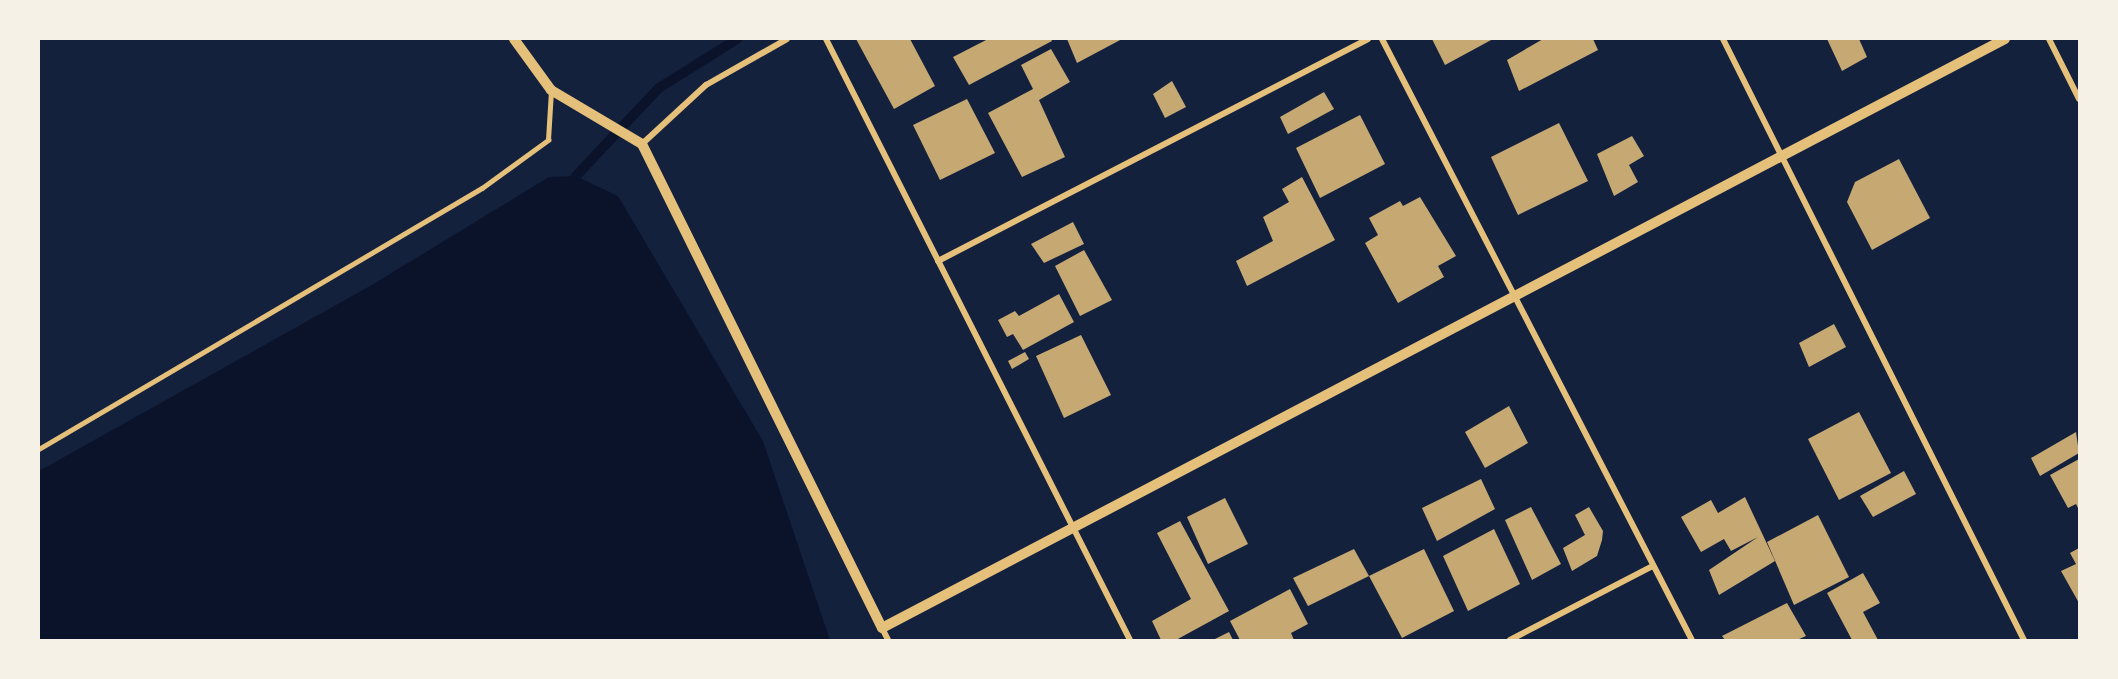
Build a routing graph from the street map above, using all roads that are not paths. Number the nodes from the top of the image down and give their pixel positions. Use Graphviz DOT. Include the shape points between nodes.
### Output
graph roads {
  1 [pos="514,39"];
  2 [pos="787,39"];
  3 [pos="826,39"];
  4 [pos="1368,39"];
  5 [pos="1382,39"];
  6 [pos="1723,39"];
  7 [pos="2005,39"];
  8 [pos="2049,39"];
  9 [pos="551,90"];
  10 [pos="2079,99"];
  11 [pos="642,144"];
  12 [pos="1784,157"];
  13 [pos="938,261"];
  14 [pos="1515,299"];
  15 [pos="39,449"];
  16 [pos="1074,529"];
  17 [pos="1653,566"];
  18 [pos="882,628"];
  19 [pos="888,640"];
  20 [pos="1130,640"];
  21 [pos="1510,640"];
  22 [pos="1692,640"];
  23 [pos="2024,640"];
  1 -- 9 [label="street"];
  2 -- 11 [label="street" via="706,85"];
  3 -- 13 [label="street"];
  4 -- 13 [label="street"];
  5 -- 14 [label="street"];
  6 -- 12 [label="street"];
  7 -- 12 [label="street"];
  8 -- 10 [label="street"];
  9 -- 11 [label="street"];
  9 -- 15 [label="lane" via="548,140 482,189"];
  11 -- 18 [label="street"];
  12 -- 14 [label="street"];
  12 -- 23 [label="street"];
  13 -- 16 [label="street"];
  14 -- 16 [label="street"];
  14 -- 17 [label="street"];
  16 -- 18 [label="street"];
  16 -- 20 [label="street"];
  17 -- 21 [label="street"];
  17 -- 22 [label="street"];
  18 -- 19 [label="street"];
}
